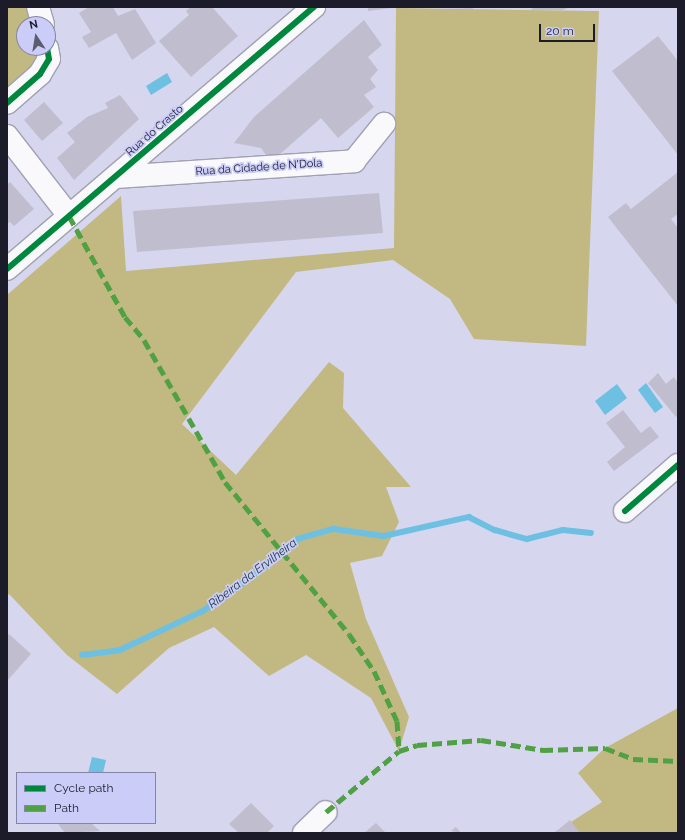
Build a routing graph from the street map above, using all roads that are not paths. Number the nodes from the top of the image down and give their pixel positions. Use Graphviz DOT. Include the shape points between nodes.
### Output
graph roads {
  1 [pos="314,7"];
  2 [pos="48,56"];
  3 [pos="7,103"];
  4 [pos="384,124"];
  5 [pos="7,136"];
  6 [pos="116,177"];
  7 [pos="69,216"];
  8 [pos="7,269"];
  9 [pos="678,465"];
  10 [pos="625,512"];
  11 [pos="326,812"];
  12 [pos="304,833"];
  1 -- 6 [label="street, Rua do Crasto"];
  2 -- 3 [label="street" via="40,74"];
  4 -- 6 [label="street, Rua da Cidade de N'Dola" via="354,161"];
  5 -- 7 [label="street"];
  6 -- 7 [label="street, Rua do Crasto"];
  7 -- 8 [label="street, Rua do Crasto"];
  9 -- 10 [label="street"];
  11 -- 12 [label="street"];
}
